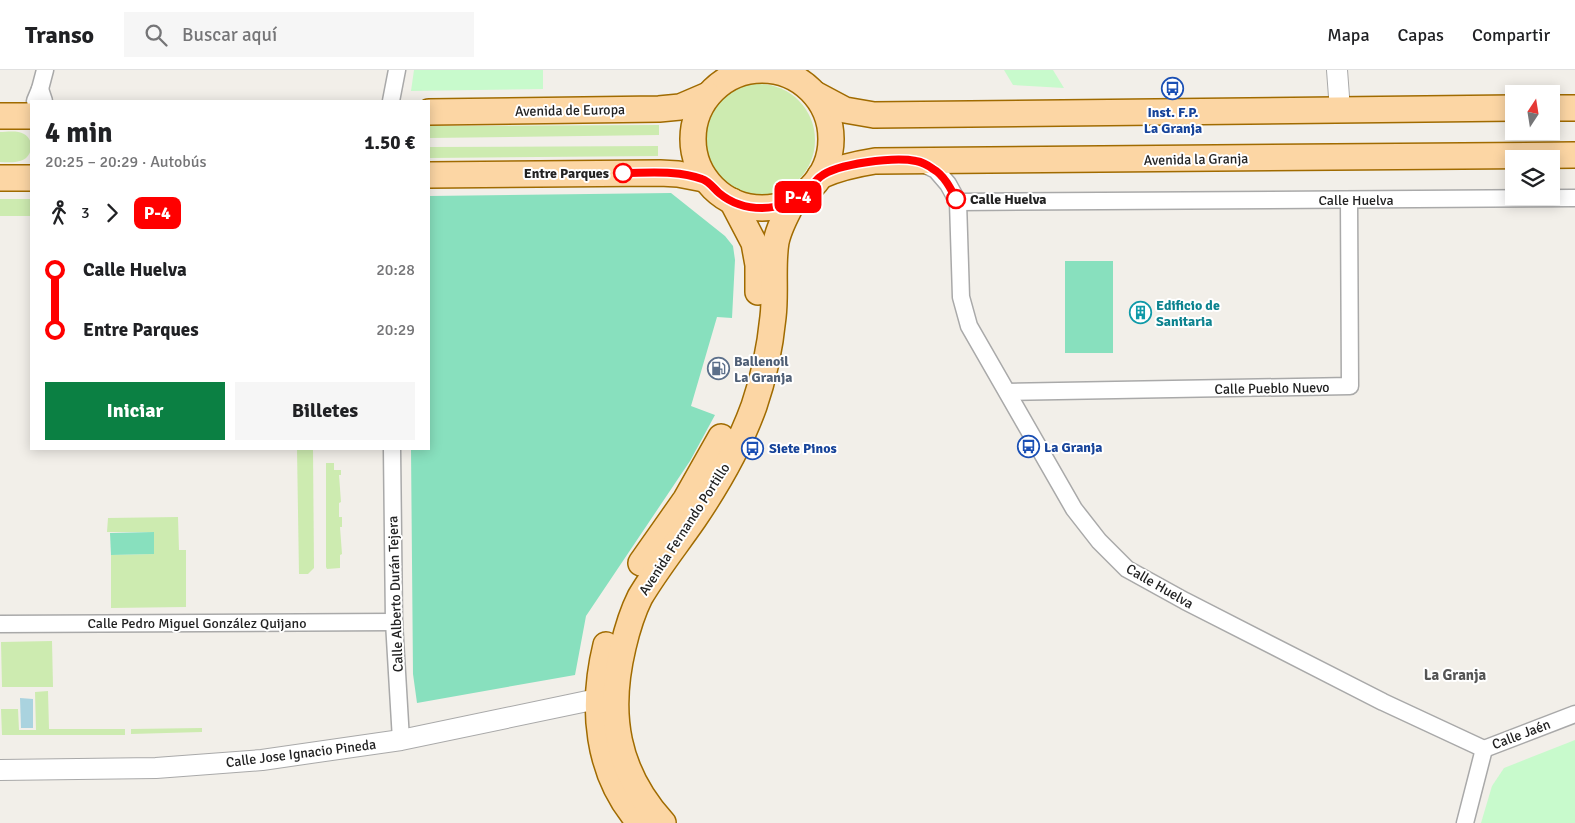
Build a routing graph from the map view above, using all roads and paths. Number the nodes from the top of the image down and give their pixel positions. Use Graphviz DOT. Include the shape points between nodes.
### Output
graph roads {
  1 [pos="45,70"];
  2 [pos="397,70"];
  3 [pos="1337,70"];
  4 [pos="734,73"];
  5 [pos="802,82"];
  6 [pos="708,95"];
  7 [pos="31,100"];
  8 [pos="391,100"];
  9 [pos="1505,108"];
  10 [pos="1560,108"];
  11 [pos="1575,108"];
  12 [pos="1340,110"];
  13 [pos="430,112"];
  14 [pos="1575,155"];
  15 [pos="917,161"];
  16 [pos="430,175"];
  17 [pos="820,176"];
  18 [pos="704,179"];
  19 [pos="1575,198"];
  20 [pos="794,200"];
  21 [pos="1349,200"];
  22 [pos="732,201"];
  23 [pos="958,202"];
  24 [pos="1008,392"];
  25 [pos="392,450"];
  26 [pos="394,622"];
  27 [pos="0,624"];
  28 [pos="598,699"];
  29 [pos="1575,714"];
  30 [pos="402,740"];
  31 [pos="1484,748"];
  32 [pos="0,770"];
  33 [pos="640,823"];
  34 [pos="663,823"];
  35 [pos="1465,823"];
  1 -- 7 [label="street"];
  2 -- 8 [label="street"];
  3 -- 12 [label="street"];
  4 -- 5 [label="main road, Avenida de Europa" via="766,70"];
  4 -- 6 [label="main road, Avenida de Europa"];
  5 -- 12 [label="main road" via="845,110 874,115"];
  5 -- 17 [label="main road, Avenida de Europa" via="824,109 830,126 828,160"];
  6 -- 13 [label="main road, Avenida de Europa" via="680,107 659,109"];
  6 -- 18 [label="main road, Avenida de Europa" via="700,107 692,135 695,156"];
  9 -- 12 [label="main road"];
  10 -- 11 [label="main road"];
  14 -- 15 [label="main road, Avenida la Granja"];
  15 -- 17 [label="main road, Avenida la Granja" via="854,164"];
  15 -- 23 [label="street, Calle Huelva" via="936,170"];
  16 -- 18 [label="main road" via="660,173"];
  17 -- 20 [label="main road, Avenida de Europa" via="809,190"];
  18 -- 22 [label="main road, Avenida de Europa"];
  19 -- 21 [label="street, Calle Huelva"];
  20 -- 22 [label="main road, Avenida de Europa" via="763,208"];
  20 -- 34 [label="main road, Avenida Fernando Portillo" via="776,240 773,316 754,406 712,491 640,599 630,619 620,660 615,716 618,739 634,784"];
  21 -- 23 [label="street, Calle Huelva"];
  21 -- 24 [label="street, Calle Pueblo Nuevo" via="1350,386"];
  22 -- 28 [label="main road, Avenida Fernando Portillo" via="754,243 758,265 755,324 744,378 716,448 686,499 641,563 614,613 605,646"];
  23 -- 24 [label="street, Calle Huelva" via="961,297 969,326"];
  24 -- 31 [label="street, Calle Huelva" via="1074,509 1127,569 1185,602 1383,702"];
  25 -- 26 [label="street, Calle Alberto Durán Tejera"];
  26 -- 27 [label="street, Calle Pedro Miguel González Quijano"];
  26 -- 30 [label="street, Calle Alberto Durán Tejera"];
  28 -- 30 [label="street, Calle Jose Ignacio Pineda"];
  28 -- 33 [label="main road, Avenida Fernando Portillo" via="600,738 605,757 622,797"];
  29 -- 31 [label="street, Calle Jaén"];
  30 -- 32 [label="street, Calle Jose Ignacio Pineda" via="262,760 156,768"];
  31 -- 35 [label="street, Calle Jaén"];
}
